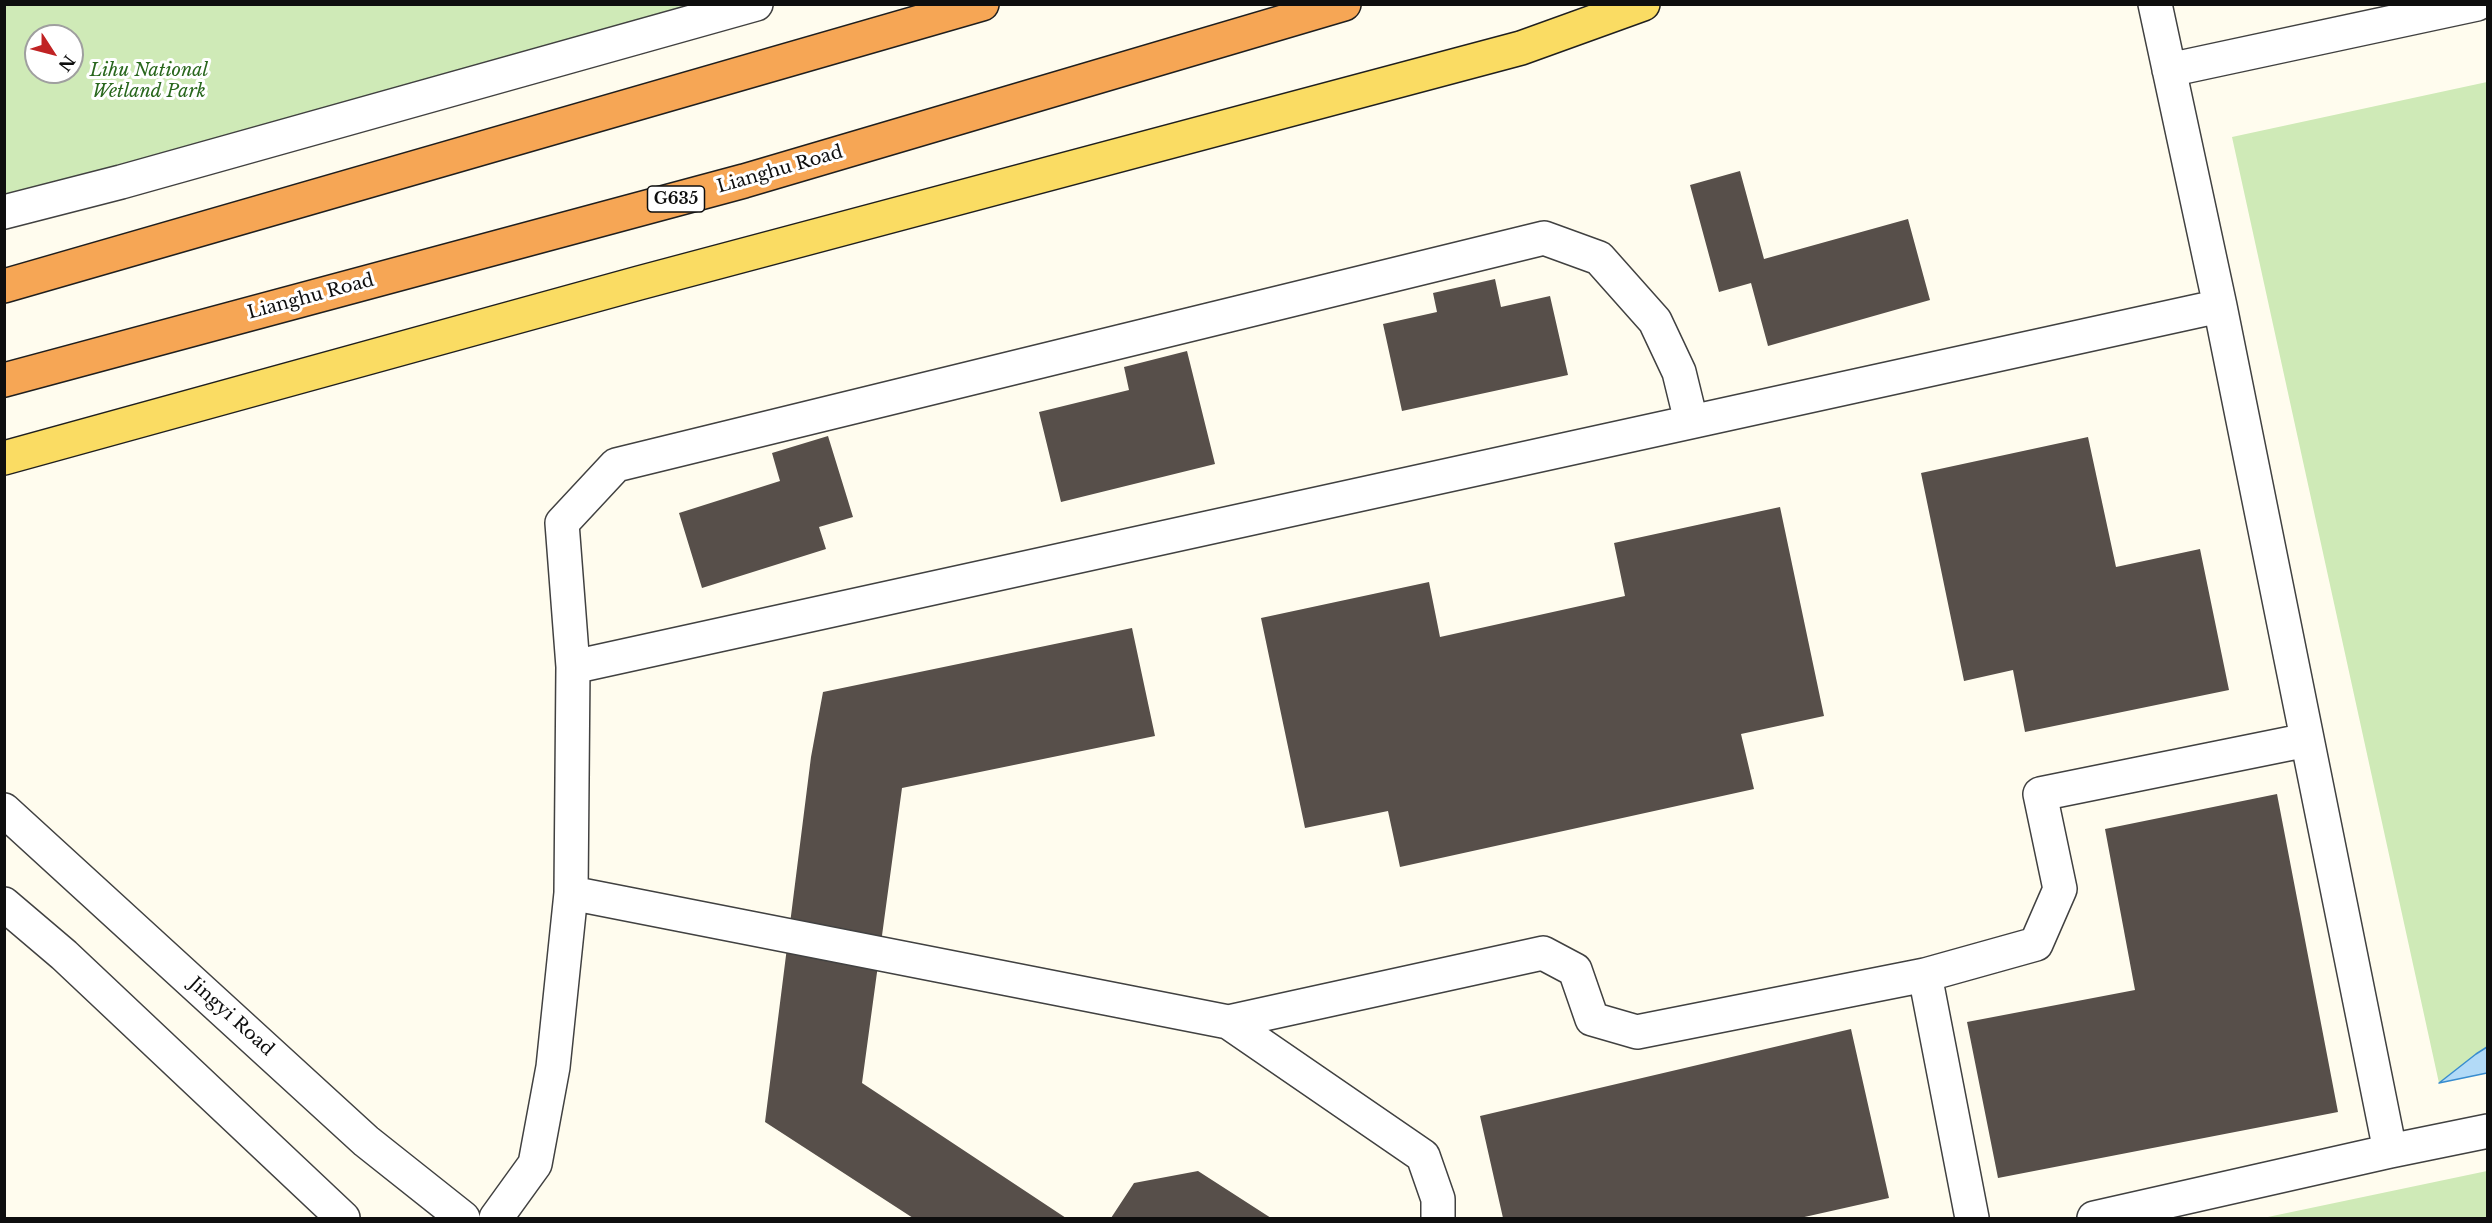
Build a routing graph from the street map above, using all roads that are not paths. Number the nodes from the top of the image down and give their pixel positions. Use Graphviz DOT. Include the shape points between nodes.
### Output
graph roads {
  1 [pos="756,4"];
  2 [pos="982,4"];
  3 [pos="1344,4"];
  4 [pos="1643,4"];
  5 [pos="2155,4"];
  6 [pos="2477,4"];
  7 [pos="2169,70"];
  8 [pos="4,212"];
  9 [pos="4,286"];
  10 [pos="2220,306"];
  11 [pos="4,380"];
  12 [pos="1691,421"];
  13 [pos="4,458"];
  14 [pos="573,667"];
  15 [pos="2307,741"];
  16 [pos="4,810"];
  17 [pos="571,893"];
  18 [pos="4,904"];
  19 [pos="1925,975"];
  20 [pos="1228,1022"];
  21 [pos="2487,1131"];
  22 [pos="2404,1148"];
  23 [pos="456,1216"];
  24 [pos="343,1218"];
  25 [pos="496,1218"];
  26 [pos="1438,1218"];
  27 [pos="1972,1218"];
  28 [pos="2094,1218"];
  1 -- 8 [label="street"];
  2 -- 9 [label="highway"];
  3 -- 11 [label="highway, Lianghu Road / G635" via="744,181"];
  4 -- 13 [label="main road" via="1521,48 650,279"];
  5 -- 7 [label="street"];
  6 -- 7 [label="street"];
  7 -- 10 [label="street"];
  10 -- 12 [label="street"];
  10 -- 15 [label="street"];
  12 -- 14 [label="street"];
  12 -- 14 [label="street" via="1679,372 1655,321 1599,258 1544,238 616,465 562,523"];
  14 -- 17 [label="street"];
  15 -- 19 [label="street" via="2040,794 2060,888 2036,944"];
  15 -- 22 [label="street" via="2390,1151"];
  16 -- 23 [label="street, Jingyi Road" via="366,1141"];
  17 -- 20 [label="street"];
  17 -- 25 [label="street" via="553,1067 535,1164"];
  18 -- 24 [label="street"];
  19 -- 20 [label="street" via="1637,1032 1593,1019 1575,970 1543,953"];
  19 -- 27 [label="street"];
  20 -- 26 [label="street" via="1423,1156 1438,1199"];
  21 -- 22 [label="street"];
  22 -- 28 [label="street"];
}
